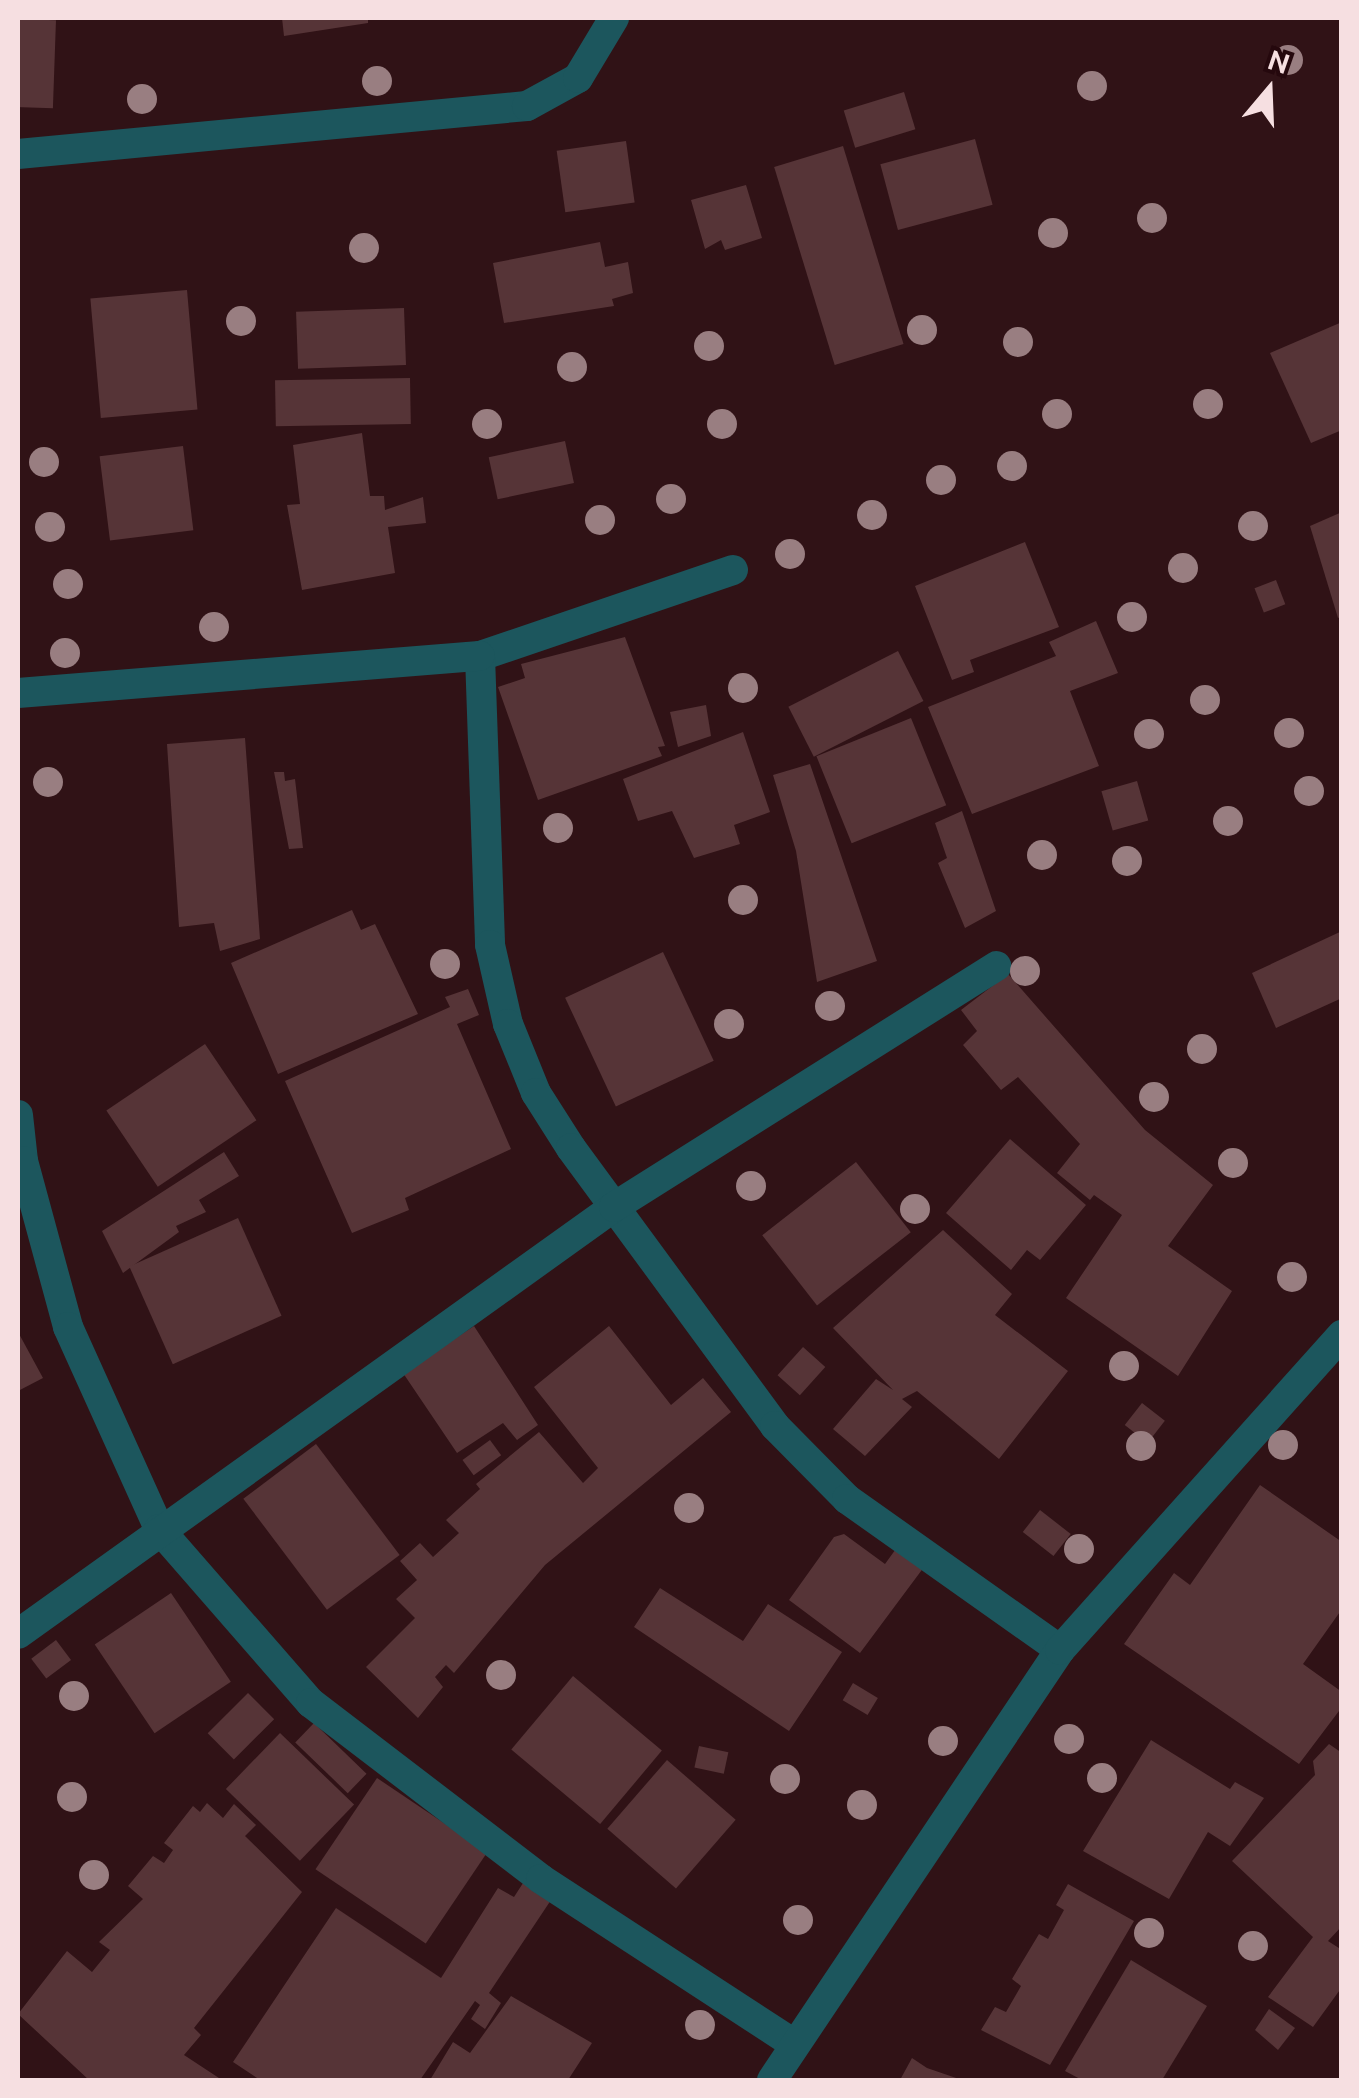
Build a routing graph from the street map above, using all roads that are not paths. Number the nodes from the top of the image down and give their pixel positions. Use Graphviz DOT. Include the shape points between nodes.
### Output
graph roads {
  1 [pos="614,18"];
  2 [pos="18,154"];
  3 [pos="733,570"];
  4 [pos="480,656"];
  5 [pos="18,693"];
  6 [pos="996,966"];
  7 [pos="18,1115"];
  8 [pos="614,1207"];
  9 [pos="1342,1335"];
  10 [pos="160,1529"];
  11 [pos="18,1634"];
  12 [pos="1060,1650"];
  13 [pos="794,2043"];
  14 [pos="772,2080"];
  1 -- 2 [label="street" via="578,78 526,106"];
  3 -- 4 [label="street"];
  4 -- 5 [label="street"];
  4 -- 8 [label="street" via="490,945 508,1024 536,1093"];
  6 -- 8 [label="street"];
  7 -- 10 [label="street" via="23,1161 68,1327"];
  8 -- 10 [label="street"];
  8 -- 12 [label="street" via="775,1426 847,1499"];
  9 -- 12 [label="street"];
  10 -- 11 [label="street"];
  10 -- 13 [label="street" via="311,1703 542,1879"];
  12 -- 13 [label="street"];
  13 -- 14 [label="street"];
}
